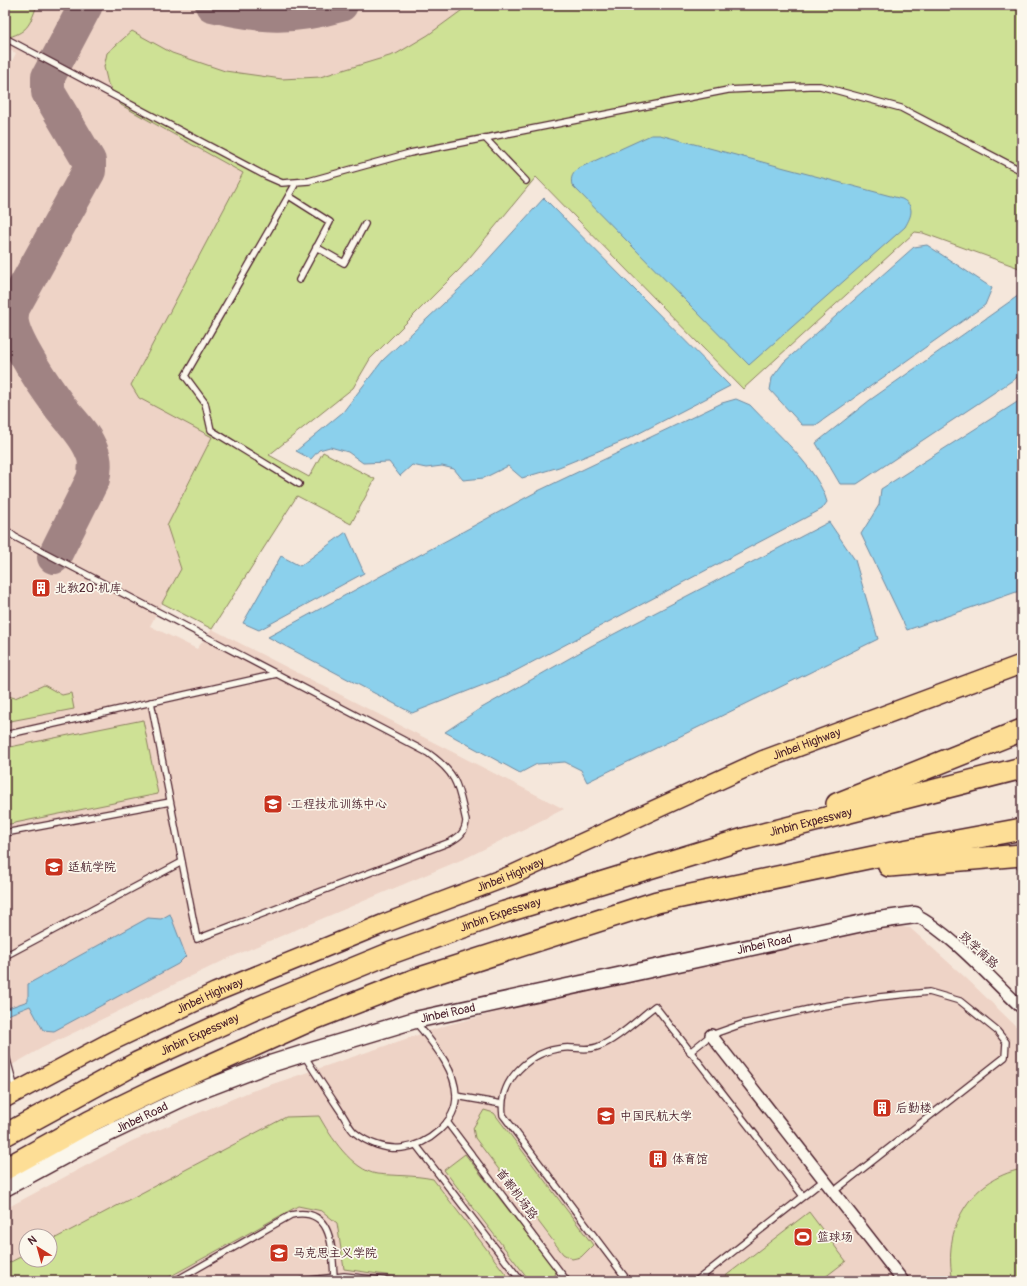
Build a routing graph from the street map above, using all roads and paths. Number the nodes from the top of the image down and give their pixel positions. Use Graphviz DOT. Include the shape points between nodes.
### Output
graph roads {
  1 [pos="5,38"];
  2 [pos="485,138"];
  3 [pos="1022,171"];
  4 [pos="526,181"];
  5 [pos="296,183"];
  6 [pos="289,196"];
  7 [pos="365,224"];
  8 [pos="316,247"];
  9 [pos="299,280"];
  10 [pos="299,484"];
  11 [pos="5,529"];
  12 [pos="1022,664"];
  13 [pos="1022,672"];
  14 [pos="278,674"];
  15 [pos="151,702"];
  16 [pos="1022,730"];
  17 [pos="5,735"];
  18 [pos="1022,768"];
  19 [pos="170,802"];
  20 [pos="1022,829"];
  21 [pos="5,833"];
  22 [pos="744,839"];
  23 [pos="1022,855"];
  24 [pos="182,862"];
  25 [pos="789,875"];
  26 [pos="915,915"];
  27 [pos="5,956"];
  28 [pos="1022,1008"];
  29 [pos="415,1020"];
  30 [pos="711,1035"];
  31 [pos="5,1052"];
  32 [pos="690,1052"];
  33 [pos="302,1054"];
  34 [pos="11,1095"];
  35 [pos="456,1096"];
  36 [pos="502,1104"];
  37 [pos="5,1106"];
  38 [pos="448,1122"];
  39 [pos="5,1135"];
  40 [pos="416,1145"];
  41 [pos="5,1169"];
  42 [pos="824,1180"];
  43 [pos="5,1188"];
  44 [pos="833,1192"];
  45 [pos="803,1196"];
  46 [pos="334,1277"];
  47 [pos="175,1281"];
  48 [pos="302,1281"];
  49 [pos="390,1281"];
  50 [pos="521,1281"];
  51 [pos="567,1281"];
  52 [pos="628,1281"];
  53 [pos="696,1281"];
  54 [pos="903,1281"];
  1 -- 5 [label="lane" via="266,176 282,183"];
  2 -- 3 [label="lane" via="728,90 820,86 894,105"];
  2 -- 4 [label="lane"];
  2 -- 5 [label="lane" via="410,153"];
  5 -- 6 [label="lane"];
  6 -- 8 [label="lane" via="330,222"];
  6 -- 10 [label="lane" via="185,376 205,403 211,430"];
  7 -- 8 [label="lane" via="344,263"];
  8 -- 9 [label="lane"];
  11 -- 14 [label="lane" via="15,537"];
  12 -- 34 [label="main road, Jinbei Highway" via="763,760 512,875 216,992 112,1041"];
  13 -- 37 [label="main road, Jinbei Highway" via="769,767 507,885 220,998 82,1064"];
  14 -- 15 [label="lane"];
  14 -- 24 [label="lane" via="448,768 458,784 466,821 461,835 450,842 197,939"];
  15 -- 17 [label="lane"];
  15 -- 19 [label="lane"];
  16 -- 22 [label="highway"];
  18 -- 22 [label="highway, Jinbin Expessway"];
  19 -- 21 [label="lane"];
  19 -- 24 [label="lane"];
  20 -- 25 [label="highway"];
  22 -- 39 [label="highway, Jinbin Expessway" via="505,912 391,953 259,1007 137,1063"];
  23 -- 25 [label="highway"];
  24 -- 27 [label="lane"];
  25 -- 41 [label="highway" via="657,902 414,980 311,1020 157,1089 91,1121"];
  26 -- 28 [label="street, 致学南路" via="926,920 960,948"];
  26 -- 29 [label="street, Jinbei Road" via="872,921"];
  29 -- 33 [label="street, Jinbei Road"];
  29 -- 35 [label="lane" via="454,1080"];
  30 -- 32 [label="lane"];
  30 -- 42 [label="street"];
  30 -- 44 [label="lane" via="742,1024 823,1006 929,992 960,1001 997,1031 1006,1042 1005,1057"];
  31 -- 34 [label="lane"];
  32 -- 36 [label="lane" via="655,1006 598,1047 582,1050 565,1048 545,1052 529,1060 515,1073 506,1089"];
  32 -- 45 [label="lane"];
  33 -- 40 [label="lane" via="354,1131 371,1143 387,1148"];
  33 -- 43 [label="street, Jinbei Road" via="189,1095 86,1144"];
  35 -- 36 [label="lane"];
  35 -- 38 [label="lane"];
  36 -- 52 [label="lane" via="503,1115 510,1127"];
  38 -- 40 [label="lane" via="435,1135"];
  38 -- 51 [label="lane, 首都机场路"];
  40 -- 50 [label="lane"];
  42 -- 44 [label="street"];
  42 -- 45 [label="lane"];
  44 -- 54 [label="street"];
  45 -- 53 [label="lane"];
  46 -- 47 [label="lane" via="330,1237 322,1222 314,1216 300,1213 291,1215"];
  46 -- 48 [label="lane"];
  46 -- 49 [label="lane"];
}
